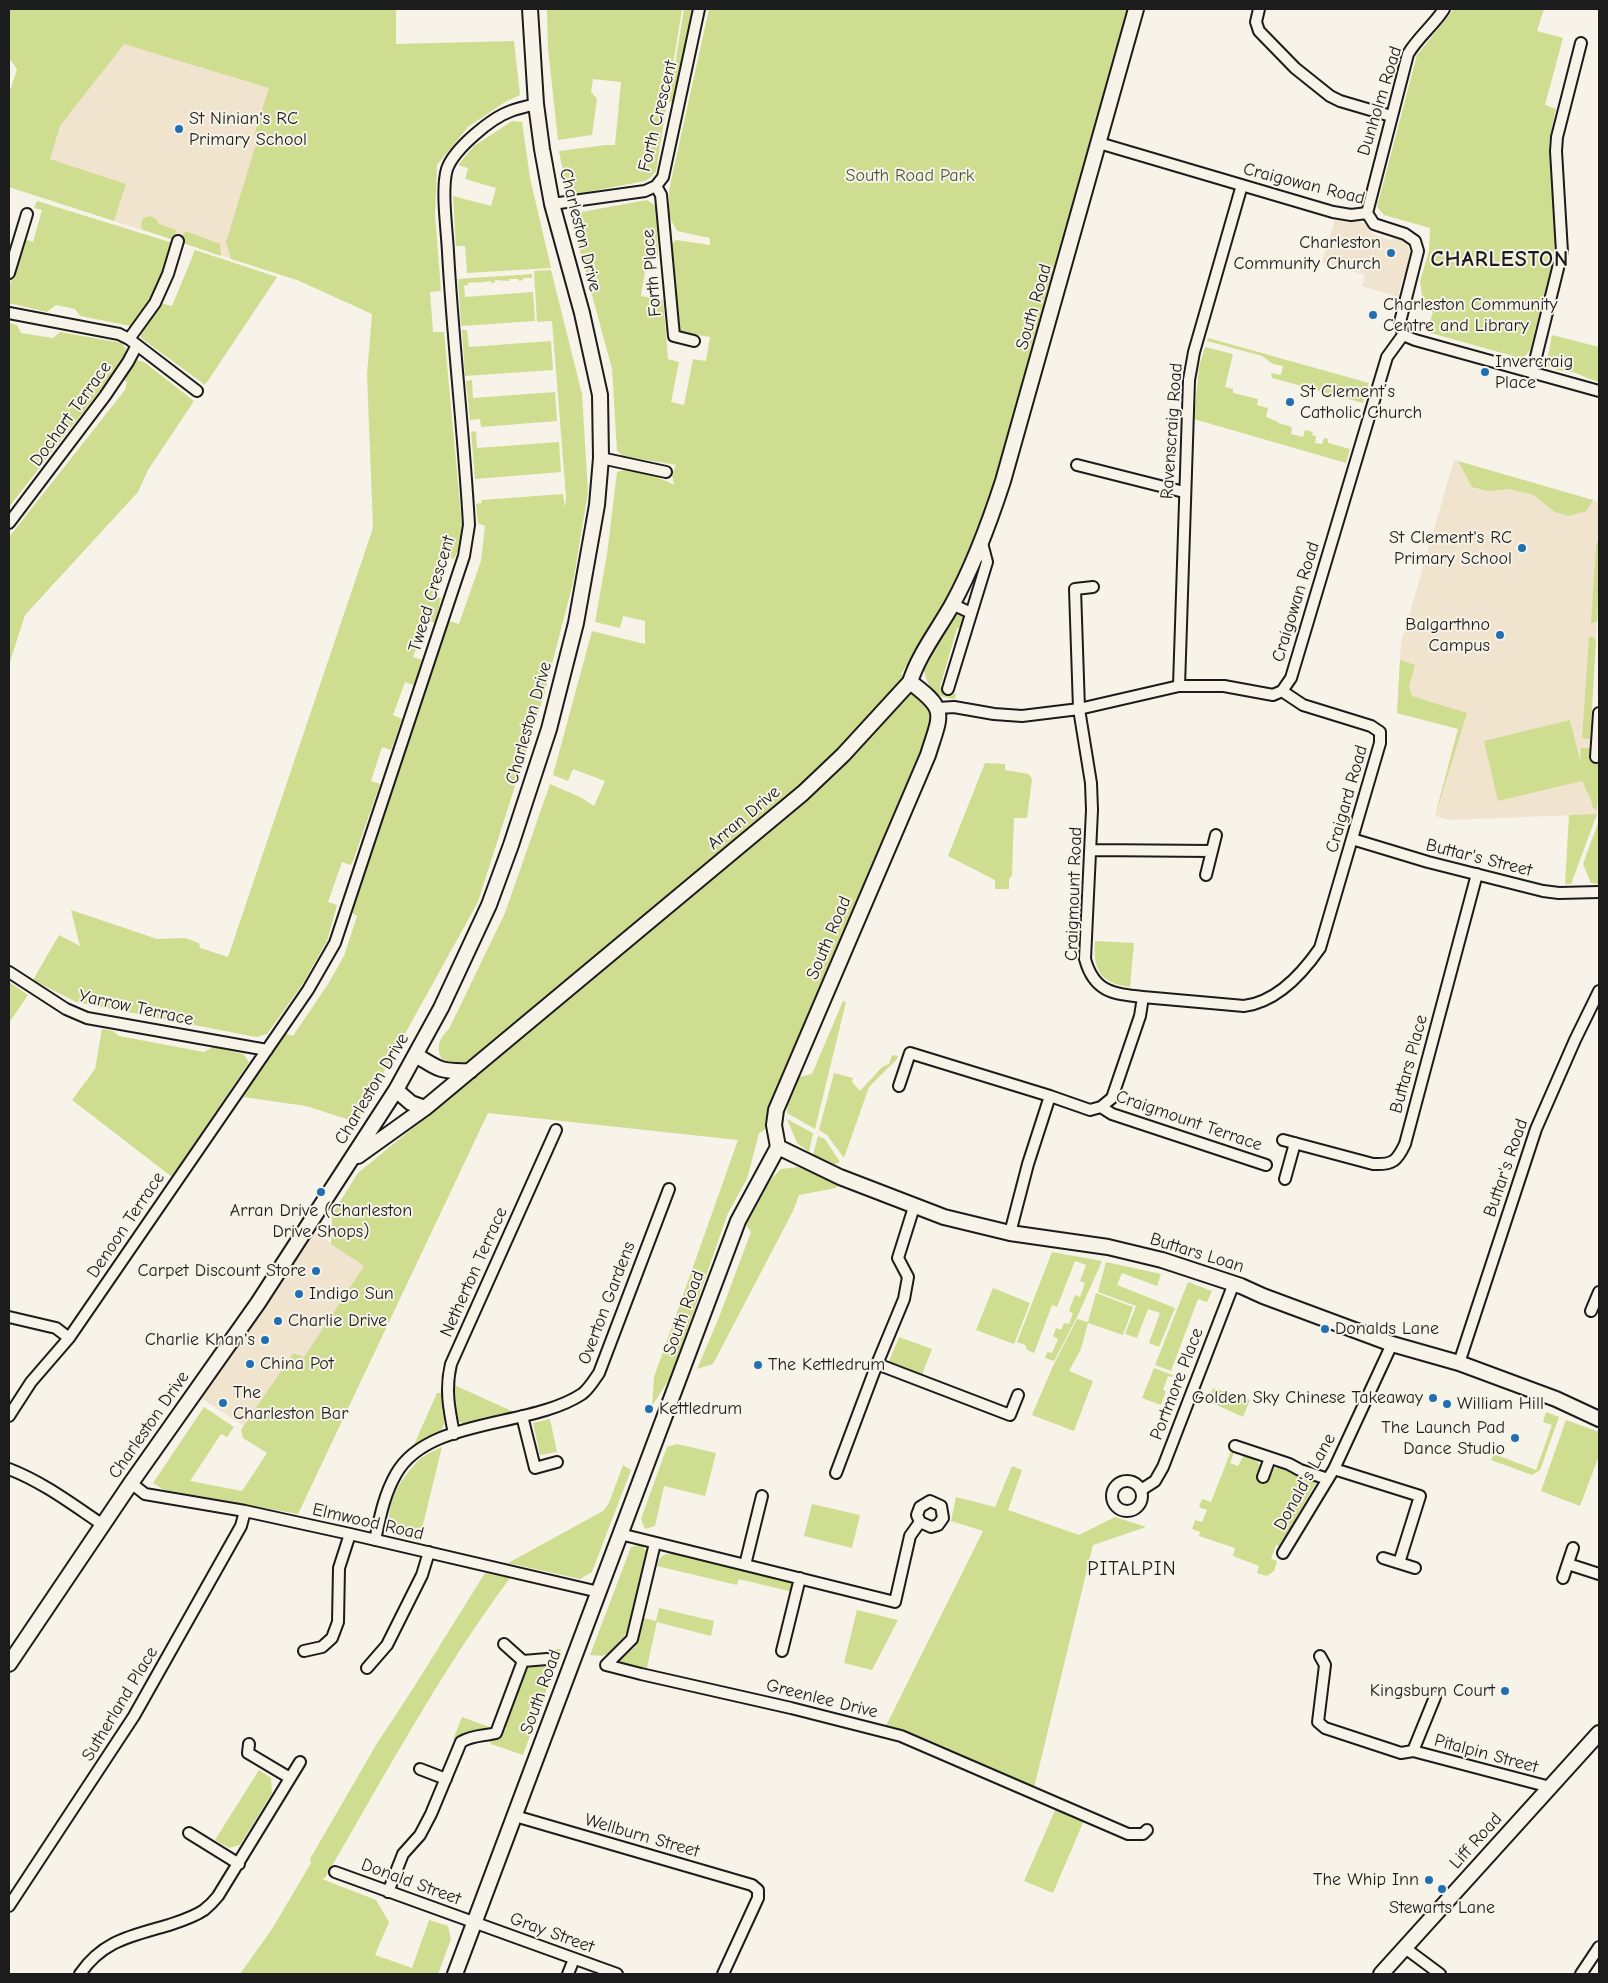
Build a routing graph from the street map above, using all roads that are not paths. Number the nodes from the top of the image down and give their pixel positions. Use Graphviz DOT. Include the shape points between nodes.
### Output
graph roads {
  1 [pos="530,9"];
  2 [pos="699,9"];
  3 [pos="1136,9"];
  4 [pos="1259,9"];
  5 [pos="1444,9"];
  6 [pos="1581,43"];
  7 [pos="536,104"];
  8 [pos="1391,116"];
  9 [pos="1099,143"];
  10 [pos="656,186"];
  11 [pos="1242,186"];
  12 [pos="552,204"];
  13 [pos="1366,213"];
  14 [pos="27,214"];
  15 [pos="178,241"];
  16 [pos="9,272"];
  17 [pos="9,313"];
  18 [pos="1403,335"];
  19 [pos="694,341"];
  20 [pos="133,342"];
  21 [pos="1532,372"];
  22 [pos="197,391"];
  23 [pos="1599,391"];
  24 [pos="601,458"];
  25 [pos="1076,464"];
  26 [pos="666,472"];
  27 [pos="1184,492"];
  28 [pos="9,523"];
  29 [pos="982,543"];
  30 [pos="1093,588"];
  31 [pos="952,604"];
  32 [pos="971,613"];
  33 [pos="910,682"];
  34 [pos="1178,686"];
  35 [pos="948,689"];
  36 [pos="1282,691"];
  37 [pos="938,708"];
  38 [pos="1079,708"];
  39 [pos="1599,712"];
  40 [pos="1596,757"];
  41 [pos="1216,836"];
  42 [pos="1352,839"];
  43 [pos="1091,850"];
  44 [pos="1212,851"];
  45 [pos="1477,874"];
  46 [pos="1206,875"];
  47 [pos="1599,892"];
  48 [pos="9,972"];
  49 [pos="1599,991"];
  50 [pos="1143,997"];
  51 [pos="267,1050"];
  52 [pos="416,1055"];
  53 [pos="470,1071"];
  54 [pos="900,1086"];
  55 [pos="396,1090"];
  56 [pos="1050,1096"];
  57 [pos="1101,1107"];
  58 [pos="425,1108"];
  59 [pos="556,1130"];
  60 [pos="1283,1140"];
  61 [pos="1295,1143"];
  62 [pos="778,1147"];
  63 [pos="352,1161"];
  64 [pos="1266,1165"];
  65 [pos="1285,1179"];
  66 [pos="669,1189"];
  67 [pos="914,1207"];
  68 [pos="1010,1233"];
  69 [pos="1234,1283"];
  70 [pos="1599,1292"];
  71 [pos="1592,1311"];
  72 [pos="9,1317"];
  73 [pos="69,1338"];
  74 [pos="1392,1344"];
  75 [pos="1459,1362"];
  76 [pos="877,1364"];
  77 [pos="1018,1395"];
  78 [pos="9,1416"];
  79 [pos="522,1416"];
  80 [pos="1599,1419"];
  81 [pos="454,1434"];
  82 [pos="1235,1446"];
  83 [pos="1270,1458"];
  84 [pos="557,1462"];
  85 [pos="9,1469"];
  86 [pos="1334,1469"];
  87 [pos="836,1473"];
  88 [pos="1263,1477"];
  89 [pos="1328,1480"];
  90 [pos="131,1484"];
  91 [pos="1141,1490"];
  92 [pos="762,1496"];
  93 [pos="245,1511"];
  94 [pos="920,1522"];
  95 [pos="103,1525"];
  96 [pos="350,1534"];
  97 [pos="620,1534"];
  98 [pos="375,1540"];
  99 [pos="655,1543"];
  100 [pos="1573,1548"];
  101 [pos="429,1552"];
  102 [pos="1283,1553"];
  103 [pos="1383,1558"];
  104 [pos="1399,1563"];
  105 [pos="1568,1564"];
  106 [pos="745,1565"];
  107 [pos="1415,1568"];
  108 [pos="1599,1574"];
  109 [pos="800,1578"];
  110 [pos="1563,1578"];
  111 [pos="598,1592"];
  112 [pos="504,1644"];
  113 [pos="304,1651"];
  114 [pos="782,1651"];
  115 [pos="1320,1656"];
  116 [pos="547,1659"];
  117 [pos="524,1661"];
  118 [pos="9,1664"];
  119 [pos="367,1668"];
  120 [pos="1435,1697"];
  121 [pos="1599,1733"];
  122 [pos="248,1744"];
  123 [pos="1413,1752"];
  124 [pos="300,1762"];
  125 [pos="420,1769"];
  126 [pos="290,1778"];
  127 [pos="446,1779"];
  128 [pos="1550,1787"];
  129 [pos="515,1816"];
  130 [pos="1147,1830"];
  131 [pos="189,1833"];
  132 [pos="239,1864"];
  133 [pos="335,1872"];
  134 [pos="388,1892"];
  135 [pos="9,1906"];
  136 [pos="475,1923"];
  137 [pos="1599,1947"];
  138 [pos="1406,1948"];
  139 [pos="574,1958"];
  140 [pos="80,1974"];
  141 [pos="455,1974"];
  142 [pos="568,1974"];
  143 [pos="617,1974"];
  144 [pos="723,1974"];
  145 [pos="1381,1974"];
  146 [pos="1440,1974"];
  147 [pos="1581,1974"];
  1 -- 7 [label="street, Charleston Drive"];
  2 -- 10 [label="street, Forth Crescent" via="663,177"];
  3 -- 9 [label="street, South Road"];
  4 -- 8 [label="street" via="1256,22 1259,31 1295,68 1335,98"];
  5 -- 8 [label="street, Dunholm Road" via="1408,54"];
  6 -- 21 [label="street" via="1557,137 1562,252"];
  7 -- 12 [label="street, Charleston Drive"];
  7 -- 51 [label="street, Tweed Crescent" via="509,111 490,123 468,141 447,169 445,197 449,268 469,525 464,556 334,943 308,990"];
  8 -- 13 [label="street, Dunholm Road"];
  9 -- 11 [label="street, Craigowan Road"];
  9 -- 29 [label="street, South Road" via="1016,438"];
  10 -- 12 [label="street, Forth Crescent" via="645,191"];
  10 -- 19 [label="street, Forth Place" via="661,195 674,336"];
  11 -- 13 [label="street, Craigowan Road" via="1333,212"];
  11 -- 27 [label="street, Ravenscraig Road" via="1188,380"];
  12 -- 24 [label="street, Charleston Drive" via="582,313 600,395"];
  13 -- 18 [label="street, Craigowan Road" via="1374,224 1405,234 1415,241 1418,251 1400,322"];
  14 -- 16 [label="street"];
  15 -- 20 [label="street, Dochart Terrace" via="168,274"];
  17 -- 20 [label="street" via="119,334"];
  18 -- 21 [label="street"];
  18 -- 36 [label="street, Craigowan Road" via="1387,357 1290,678"];
  20 -- 22 [label="street"];
  20 -- 28 [label="street, Dochart Terrace" via="128,362 105,396"];
  21 -- 23 [label="street"];
  24 -- 26 [label="street"];
  24 -- 52 [label="street, Charleston Drive" via="587,565 549,729 489,905"];
  25 -- 27 [label="street"];
  27 -- 34 [label="street, Ravenscraig Road"];
  29 -- 31 [label="street, Arran Drive"];
  29 -- 32 [label="street, South Road" via="987,562"];
  30 -- 38 [label="street, Craigmount Road" via="1075,588"];
  31 -- 32 [label="street"];
  31 -- 33 [label="street, Arran Drive" via="914,669"];
  32 -- 35 [label="street, South Road"];
  33 -- 37 [label="street" via="930,697"];
  33 -- 53 [label="street, Arran Drive" via="803,793"];
  34 -- 36 [label="street" via="1224,686 1273,695"];
  34 -- 38 [label="street"];
  36 -- 42 [label="street, Craigard Road" via="1303,705 1371,726 1380,732 1380,743"];
  37 -- 38 [label="street" via="954,707 1022,716"];
  37 -- 62 [label="street, South Road" via="938,721 928,755 776,1110 774,1125"];
  38 -- 43 [label="street, Craigmount Road" via="1091,783"];
  39 -- 40 [label="street"];
  41 -- 44 [label="street"];
  42 -- 45 [label="street, Buttar's Street"];
  42 -- 50 [label="street, Craigard Road" via="1320,948 1284,988 1256,1004 1244,1006"];
  43 -- 44 [label="street"];
  43 -- 50 [label="street, Craigmount Road" via="1085,959 1089,974 1108,990"];
  44 -- 46 [label="street"];
  45 -- 47 [label="street, Buttar's Street" via="1543,891"];
  45 -- 61 [label="street, Buttars Place" via="1405,1144 1398,1158 1386,1165 1373,1164"];
  48 -- 51 [label="street, Yarrow Terrace" via="66,1010 87,1018"];
  49 -- 75 [label="street, Buttar's Road" via="1536,1129"];
  50 -- 57 [label="street" via="1140,1016 1112,1098"];
  51 -- 73 [label="street, Denoon Terrace"];
  52 -- 53 [label="street" via="447,1072"];
  52 -- 55 [label="street, Charleston Drive"];
  53 -- 58 [label="street, Arran Drive"];
  54 -- 56 [label="street" via="910,1053"];
  55 -- 58 [label="street" via="411,1103"];
  55 -- 63 [label="street, Charleston Drive"];
  56 -- 57 [label="street" via="1090,1110"];
  56 -- 68 [label="street"];
  57 -- 64 [label="street, Craigmount Terrace" via="1112,1114"];
  58 -- 63 [label="street, Arran Drive"];
  59 -- 81 [label="street, Netherton Terrace" via="451,1364 447,1396"];
  60 -- 61 [label="street, Buttars Place"];
  61 -- 65 [label="street"];
  62 -- 67 [label="street, Buttars Loan"];
  62 -- 97 [label="street, South Road" via="738,1221"];
  63 -- 90 [label="street, Charleston Drive" via="258,1304"];
  66 -- 79 [label="street, Overton Gardens" via="599,1373 584,1392 563,1404"];
  67 -- 68 [label="street, Buttars Loan"];
  67 -- 76 [label="street" via="898,1258 908,1277 904,1299"];
  68 -- 69 [label="street, Buttars Loan" via="1126,1251"];
  69 -- 74 [label="street, Buttars Loan"];
  69 -- 91 [label="street, Portmore Place" via="1163,1467 1155,1481"];
  70 -- 71 [label="street"];
  72 -- 73 [label="street" via="56,1328"];
  73 -- 78 [label="street, Denoon Terrace" via="30,1382"];
  74 -- 75 [label="street, Buttars Loan"];
  74 -- 86 [label="street, Donald's Lane"];
  75 -- 80 [label="street, Buttars Loan"];
  76 -- 77 [label="street" via="1010,1415"];
  76 -- 87 [label="street"];
  79 -- 81 [label="street, Overton Gardens"];
  79 -- 84 [label="street" via="535,1468"];
  81 -- 98 [label="street, Overton Gardens" via="434,1440 415,1453 397,1472 385,1496"];
  82 -- 83 [label="street"];
  83 -- 88 [label="street"];
  83 -- 89 [label="street"];
  85 -- 95 [label="street" via="57,1494"];
  86 -- 89 [label="street, Donald's Lane"];
  86 -- 104 [label="street" via="1420,1496"];
  89 -- 102 [label="street, Donald's Lane"];
  90 -- 93 [label="street, Elmwood Road" via="145,1494"];
  90 -- 95 [label="street, Charleston Drive"];
  92 -- 106 [label="street"];
  93 -- 96 [label="street, Elmwood Road"];
  93 -- 135 [label="street, Sutherland Place" via="241,1526 134,1716"];
  94 -- 109 [label="street" via="910,1536 895,1602"];
  95 -- 118 [label="street, Charleston Drive"];
  96 -- 98 [label="street, Elmwood Road"];
  96 -- 113 [label="street" via="339,1568 338,1622 332,1638 322,1647"];
  97 -- 99 [label="street"];
  97 -- 111 [label="street, South Road"];
  98 -- 101 [label="street, Elmwood Road"];
  99 -- 106 [label="street"];
  99 -- 130 [label="street, Greenlee Drive" via="632,1638 606,1665 901,1736 1128,1834 1143,1834"];
  100 -- 105 [label="street"];
  101 -- 111 [label="street, Elmwood Road"];
  101 -- 119 [label="street" via="422,1575 387,1645"];
  103 -- 104 [label="street"];
  104 -- 107 [label="street"];
  105 -- 108 [label="street"];
  105 -- 110 [label="street"];
  106 -- 109 [label="street"];
  109 -- 114 [label="street, Greenlee Drive"];
  111 -- 129 [label="street, South Road"];
  112 -- 117 [label="street"];
  115 -- 123 [label="street, Pitalpin Street" via="1325,1665 1318,1722 1325,1728 1401,1753"];
  116 -- 117 [label="street"];
  117 -- 127 [label="street" via="496,1733 470,1737 461,1742"];
  120 -- 123 [label="street, Pitalpin Street"];
  121 -- 128 [label="street, Liff Road"];
  122 -- 126 [label="street" via="248,1753"];
  123 -- 128 [label="street, Pitalpin Street"];
  124 -- 126 [label="street"];
  125 -- 127 [label="street"];
  126 -- 132 [label="street"];
  127 -- 134 [label="street" via="420,1835 403,1854"];
  128 -- 138 [label="street, Liff Road"];
  129 -- 136 [label="street, South Road"];
  129 -- 144 [label="street, Wellburn Street" via="752,1885 758,1890 758,1898"];
  131 -- 132 [label="street"];
  132 -- 140 [label="street" via="218,1896 204,1910 185,1920 105,1947"];
  133 -- 134 [label="street, Donald Street"];
  134 -- 136 [label="street, Donald Street"];
  136 -- 139 [label="street, Gray Street"];
  136 -- 141 [label="street, South Road"];
  137 -- 147 [label="street"];
  138 -- 145 [label="street, Liff Road"];
  138 -- 146 [label="street"];
  139 -- 142 [label="street"];
  139 -- 143 [label="street, Gray Street"];
}
